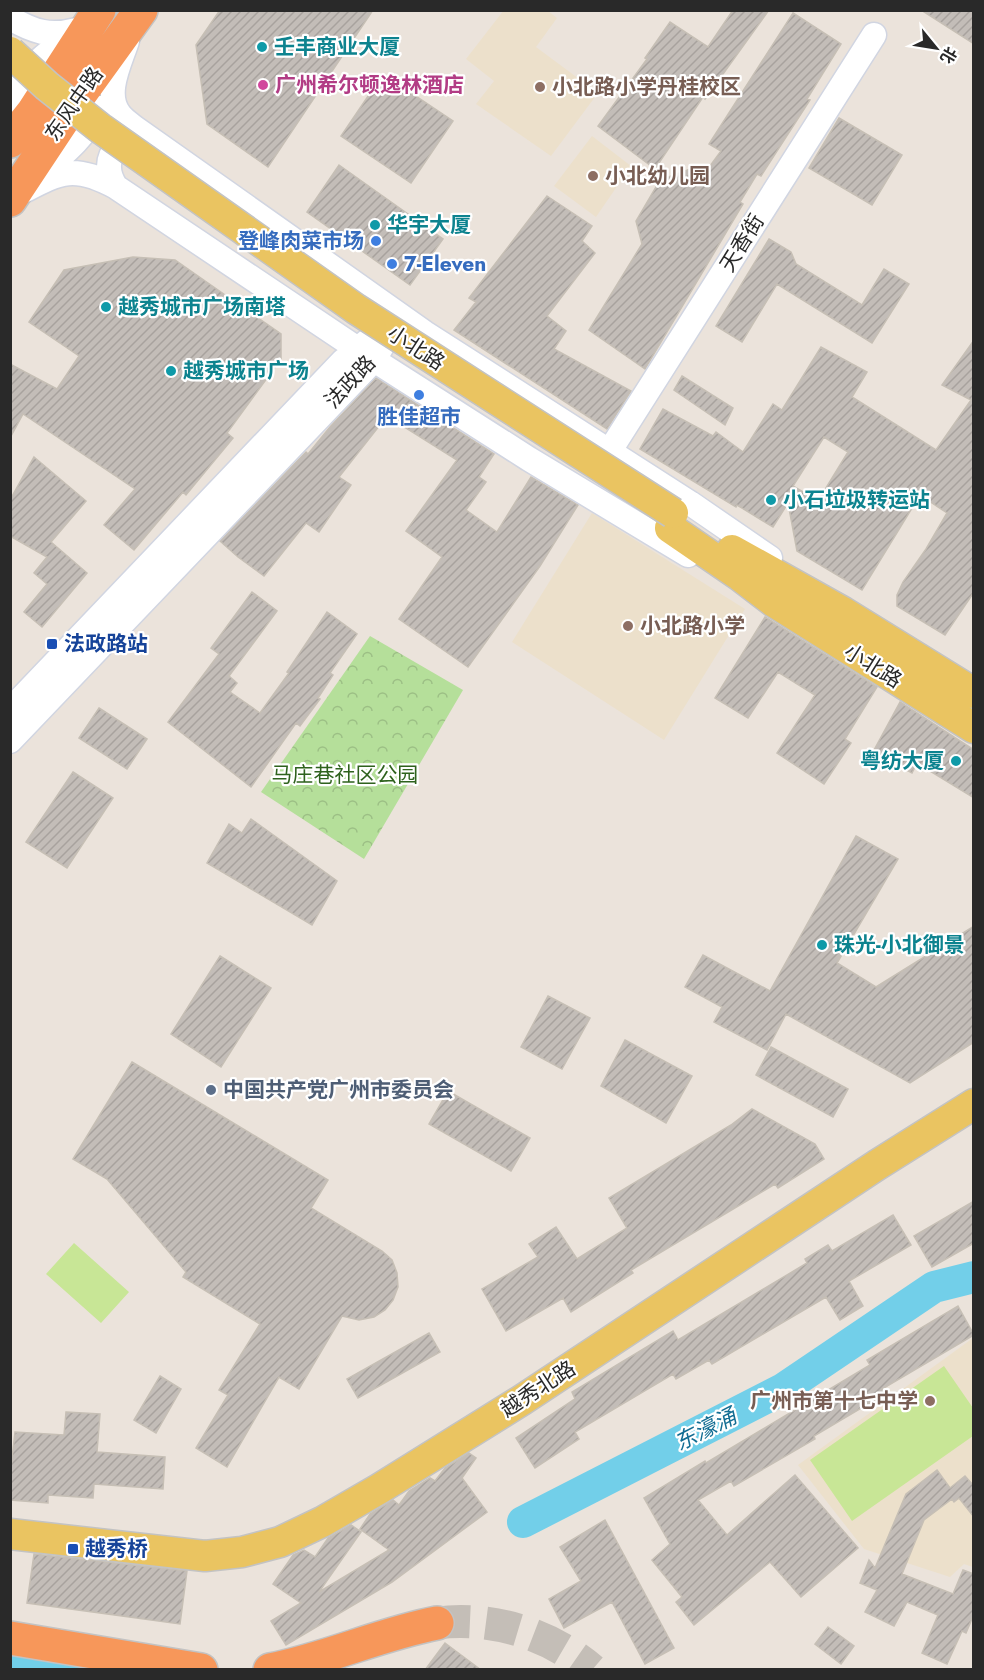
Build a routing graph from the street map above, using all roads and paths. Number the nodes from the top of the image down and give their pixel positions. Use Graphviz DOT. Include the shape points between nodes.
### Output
graph roads {
  1 [pos="137,16"];
  2 [pos="94,18"];
  3 [pos="10,19"];
  4 [pos="874,35"];
  5 [pos="10,52"];
  6 [pos="10,66"];
  7 [pos="10,71"];
  8 [pos="10,103"];
  9 [pos="146,137"];
  10 [pos="10,141"];
  11 [pos="116,187"];
  12 [pos="11,199"];
  13 [pos="400,315"];
  14 [pos="365,354"];
  15 [pos="472,362"];
  16 [pos="440,402"];
  17 [pos="609,452"];
  18 [pos="672,520"];
  19 [pos="774,602"];
  20 [pos="843,612"];
  21 [pos="974,693"];
  22 [pos="10,710"];
  23 [pos="974,728"];
  24 [pos="10,741"];
  25 [pos="974,1104"];
  26 [pos="10,1524"];
  27 [pos="10,1534"];
  28 [pos="62,1539"];
  29 [pos="10,1638"];
  30 [pos="10,1643"];
  31 [pos="172,1670"];
  32 [pos="201,1670"];
  33 [pos="270,1670"];
  34 [pos="291,1670"];
  1 -- 9 [label="street, 小北路" via="112,96 120,115"];
  1 -- 12 [label="highway, 东风中路"];
  2 -- 3 [label="street" via="62,33 50,34"];
  2 -- 8 [label="street" via="42,57 18,86"];
  2 -- 10 [label="highway, 东风中路"];
  3 -- 6 [label="street" via="20,35 21,47"];
  4 -- 17 [label="street, 天香街"];
  5 -- 18 [label="main road, 小北路, bridge" via="100,129 336,296"];
  7 -- 18 [label="main road, 小北路" via="106,150 341,315"];
  9 -- 11 [label="street" via="123,141 112,154 108,172"];
  9 -- 13 [label="street, 小北路"];
  11 -- 12 [label="street, 小北路" via="90,174 55,175"];
  11 -- 14 [label="street, 小北路"];
  13 -- 14 [label="street, 法政路"];
  13 -- 15 [label="street, 小北路"];
  14 -- 16 [label="street, 小北路"];
  14 -- 22 [label="street, 法政路"];
  14 -- 24 [label="street, 法政路"];
  15 -- 16 [label="street" via="450,363 442,368 436,385"];
  15 -- 17 [label="street, 小北路"];
  16 -- 19 [label="street, 小北路" via="664,541"];
  17 -- 20 [label="street, 小北路" via="729,529"];
  18 -- 19 [label="main road, 小北路"];
  18 -- 20 [label="main road, 小北路"];
  19 -- 23 [label="main road, 小北路"];
  20 -- 21 [label="main road, 小北路"];
  25 -- 28 [label="main road, 越秀北路" via="522,1400 322,1522 280,1542 205,1556"];
  26 -- 28 [label="main road, 越秀北路"];
  27 -- 28 [label="main road, 越秀北路"];
  29 -- 32 [label="highway"];
  30 -- 31 [label="highway"];
  33 -- 34 [label="highway" via="382,1636 438,1625"];
}
